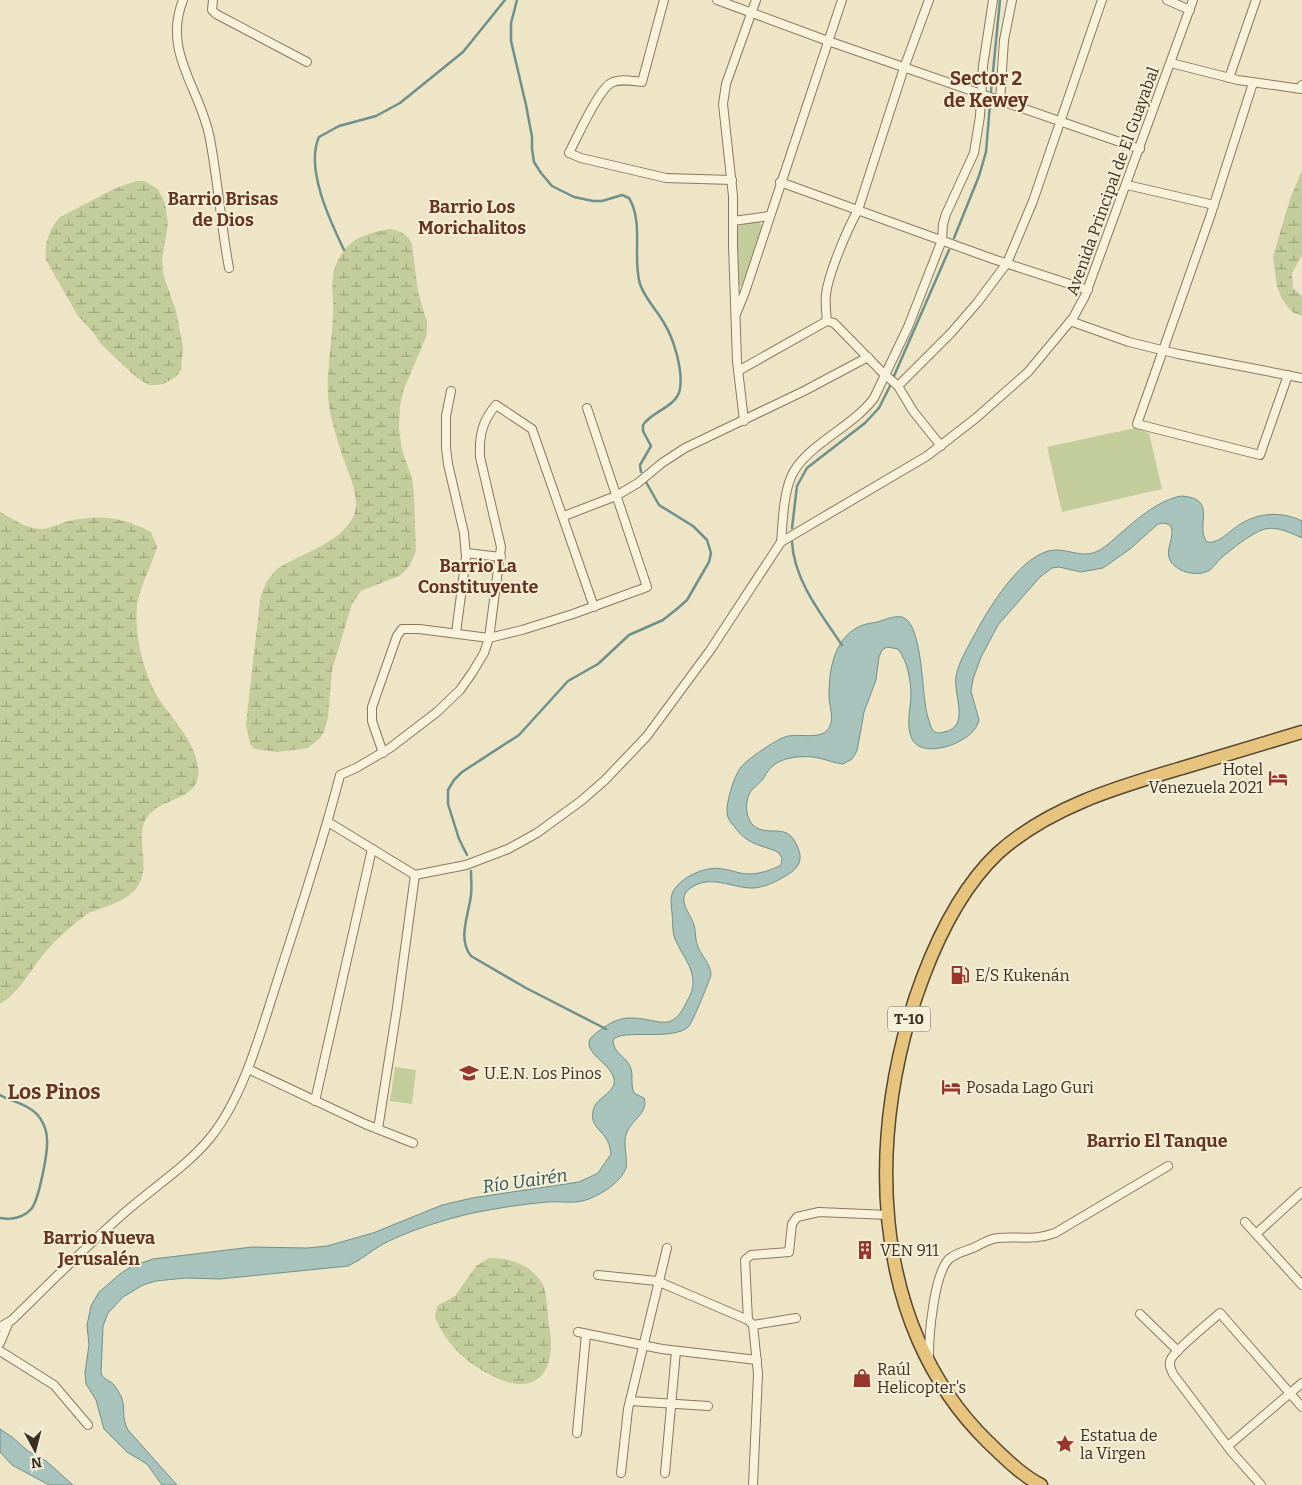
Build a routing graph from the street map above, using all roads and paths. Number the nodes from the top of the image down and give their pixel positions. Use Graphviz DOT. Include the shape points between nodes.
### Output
graph roads {
  1 [pos="184,0"];
  2 [pos="213,0"];
  3 [pos="664,0"];
  4 [pos="717,0"];
  5 [pos="756,0"];
  6 [pos="842,0"];
  7 [pos="929,0"];
  8 [pos="992,0"];
  9 [pos="1012,0"];
  10 [pos="1102,0"];
  11 [pos="1167,0"];
  12 [pos="1193,0"];
  13 [pos="1256,0"];
  14 [pos="1190,10"];
  15 [pos="752,13"];
  16 [pos="828,41"];
  17 [pos="307,62"];
  18 [pos="1171,63"];
  19 [pos="904,68"];
  20 [pos="1229,78"];
  21 [pos="1253,83"];
  22 [pos="1302,85"];
  23 [pos="980,94"];
  24 [pos="1000,101"];
  25 [pos="1061,122"];
  26 [pos="1140,149"];
  27 [pos="732,180"];
  28 [pos="780,182"];
  29 [pos="1127,185"];
  30 [pos="1214,205"];
  31 [pos="858,210"];
  32 [pos="769,216"];
  33 [pos="733,221"];
  34 [pos="942,240"];
  35 [pos="1007,263"];
  36 [pos="229,268"];
  37 [pos="1088,290"];
  38 [pos="735,316"];
  39 [pos="827,321"];
  40 [pos="1070,321"];
  41 [pos="1164,350"];
  42 [pos="868,357"];
  43 [pos="738,371"];
  44 [pos="885,374"];
  45 [pos="1288,375"];
  46 [pos="1302,378"];
  47 [pos="898,386"];
  48 [pos="451,391"];
  49 [pos="587,408"];
  50 [pos="744,421"];
  51 [pos="941,446"];
  52 [pos="616,496"];
  53 [pos="564,516"];
  54 [pos="781,542"];
  55 [pos="466,553"];
  56 [pos="501,557"];
  57 [pos="594,607"];
  58 [pos="456,633"];
  59 [pos="489,638"];
  60 [pos="1302,732"];
  61 [pos="383,753"];
  62 [pos="328,822"];
  63 [pos="372,849"];
  64 [pos="414,875"];
  65 [pos="248,1070"];
  66 [pos="315,1101"];
  67 [pos="378,1129"];
  68 [pos="413,1143"];
  69 [pos="1168,1166"];
  70 [pos="1302,1192"];
  71 [pos="888,1215"];
  72 [pos="1245,1222"];
  73 [pos="1256,1234"];
  74 [pos="667,1248"];
  75 [pos="598,1275"];
  76 [pos="660,1282"];
  77 [pos="1302,1285"];
  78 [pos="1140,1314"];
  79 [pos="796,1318"];
  80 [pos="750,1322"];
  81 [pos="4,1325"];
  82 [pos="0,1343"];
  83 [pos="643,1346"];
  84 [pos="0,1351"];
  85 [pos="676,1351"];
  86 [pos="1178,1351"];
  87 [pos="757,1360"];
  88 [pos="929,1364"];
  89 [pos="1302,1383"];
  90 [pos="1291,1393"];
  91 [pos="630,1401"];
  92 [pos="672,1404"];
  93 [pos="708,1406"];
  94 [pos="1302,1408"];
  95 [pos="88,1426"];
  96 [pos="577,1433"];
  97 [pos="1228,1446"];
  98 [pos="665,1473"];
  99 [pos="621,1474"];
  100 [pos="753,1485"];
  101 [pos="1041,1485"];
  102 [pos="1261,1485"];
  1 -- 36 [label="street" via="176,27 177,44 210,139"];
  2 -- 17 [label="street" via="212,10 216,14"];
  3 -- 27 [label="street" via="642,82 620,81 608,86 569,153 666,178"];
  4 -- 15 [label="street"];
  5 -- 15 [label="street"];
  6 -- 16 [label="street"];
  7 -- 19 [label="street"];
  8 -- 23 [label="street"];
  9 -- 24 [label="street" via="1004,40"];
  10 -- 25 [label="street"];
  11 -- 14 [label="street"];
  12 -- 14 [label="street, Avenida Principal de El Guayabal"];
  13 -- 20 [label="street"];
  14 -- 18 [label="street, Avenida Principal de El Guayabal"];
  15 -- 16 [label="street"];
  15 -- 27 [label="street" via="724,94"];
  16 -- 19 [label="street"];
  16 -- 28 [label="street"];
  18 -- 20 [label="street"];
  18 -- 26 [label="street, Avenida Principal de El Guayabal"];
  19 -- 23 [label="street"];
  19 -- 31 [label="street"];
  20 -- 21 [label="street"];
  21 -- 22 [label="street" via="1301,89"];
  21 -- 30 [label="street"];
  23 -- 24 [label="street"];
  23 -- 34 [label="street" via="974,153 946,214"];
  24 -- 25 [label="street"];
  25 -- 26 [label="street"];
  25 -- 35 [label="street" via="1034,200"];
  26 -- 29 [label="street, Avenida Principal de El Guayabal"];
  27 -- 33 [label="street"];
  28 -- 31 [label="street"];
  28 -- 32 [label="street"];
  29 -- 30 [label="street"];
  29 -- 37 [label="street, Avenida Principal de El Guayabal"];
  30 -- 41 [label="street"];
  31 -- 34 [label="street"];
  31 -- 39 [label="street" via="829,282"];
  32 -- 33 [label="street"];
  32 -- 38 [label="street"];
  33 -- 38 [label="street"];
  34 -- 35 [label="street"];
  34 -- 44 [label="street" via="908,327"];
  35 -- 37 [label="street"];
  35 -- 47 [label="street" via="951,333"];
  37 -- 40 [label="street, Avenida Principal de El Guayabal"];
  38 -- 43 [label="street"];
  39 -- 42 [label="street" via="834,323"];
  39 -- 43 [label="street"];
  40 -- 41 [label="street"];
  40 -- 51 [label="street, Avenida Principal de El Guayabal" via="1019,381"];
  41 -- 45 [label="street"];
  41 -- 45 [label="street" via="1137,424 1260,455"];
  42 -- 44 [label="street"];
  42 -- 50 [label="street"];
  43 -- 50 [label="street"];
  44 -- 47 [label="street"];
  44 -- 54 [label="street" via="874,398 860,415 812,451 796,468 785,501"];
  45 -- 46 [label="street"];
  47 -- 51 [label="street"];
  48 -- 55 [label="street" via="446,416 446,448"];
  49 -- 52 [label="street"];
  50 -- 52 [label="street" via="674,454"];
  51 -- 54 [label="street, Avenida Principal de El Guayabal"];
  52 -- 53 [label="street"];
  52 -- 57 [label="street" via="647,587"];
  53 -- 56 [label="street" via="532,430 496,405 483,425 480,457 500,539"];
  53 -- 57 [label="street"];
  54 -- 64 [label="street, Avenida Principal de El Guayabal" via="711,649 648,736 605,780 557,820 516,845 466,865"];
  55 -- 56 [label="street"];
  55 -- 58 [label="street"];
  56 -- 59 [label="street"];
  57 -- 59 [label="street"];
  58 -- 59 [label="street"];
  58 -- 61 [label="street" via="410,628 398,633 372,707 372,721"];
  59 -- 61 [label="street" via="479,663 460,690"];
  60 -- 71 [label="highway, T-10" via="1129,784 1080,803 1026,831 975,878 936,946 913,1004 900,1053 888,1128"];
  61 -- 62 [label="street" via="340,775"];
  62 -- 63 [label="street"];
  62 -- 65 [label="street"];
  63 -- 64 [label="street"];
  63 -- 66 [label="street"];
  64 -- 67 [label="street"];
  65 -- 66 [label="street"];
  65 -- 81 [label="street" via="219,1126 203,1147 103,1232"];
  66 -- 67 [label="street"];
  67 -- 68 [label="street"];
  69 -- 88 [label="street" via="1055,1233 1035,1238 992,1239 951,1258 941,1274 936,1296 929,1338"];
  70 -- 73 [label="street"];
  71 -- 80 [label="street" via="819,1212 797,1217 792,1224 789,1252 755,1254 745,1260"];
  71 -- 88 [label="highway, T-10" via="900,1288"];
  72 -- 73 [label="street"];
  73 -- 77 [label="street"];
  74 -- 76 [label="street"];
  75 -- 76 [label="street"];
  76 -- 80 [label="street"];
  76 -- 83 [label="street"];
  78 -- 86 [label="street"];
  79 -- 80 [label="street"];
  80 -- 87 [label="street"];
  81 -- 82 [label="street"];
  83 -- 85 [label="street"];
  83 -- 91 [label="street"];
  83 -- 96 [label="street" via="582,1333"];
  84 -- 95 [label="street" via="54,1385"];
  85 -- 87 [label="street"];
  85 -- 92 [label="street"];
  86 -- 90 [label="street" via="1220,1313"];
  86 -- 97 [label="street" via="1170,1360 1171,1370"];
  87 -- 100 [label="street"];
  88 -- 101 [label="highway, T-10" via="968,1421 1012,1464"];
  89 -- 90 [label="street"];
  90 -- 94 [label="street"];
  90 -- 97 [label="street"];
  91 -- 92 [label="street"];
  91 -- 99 [label="street"];
  92 -- 93 [label="street"];
  92 -- 98 [label="street"];
  97 -- 102 [label="street"];
}
